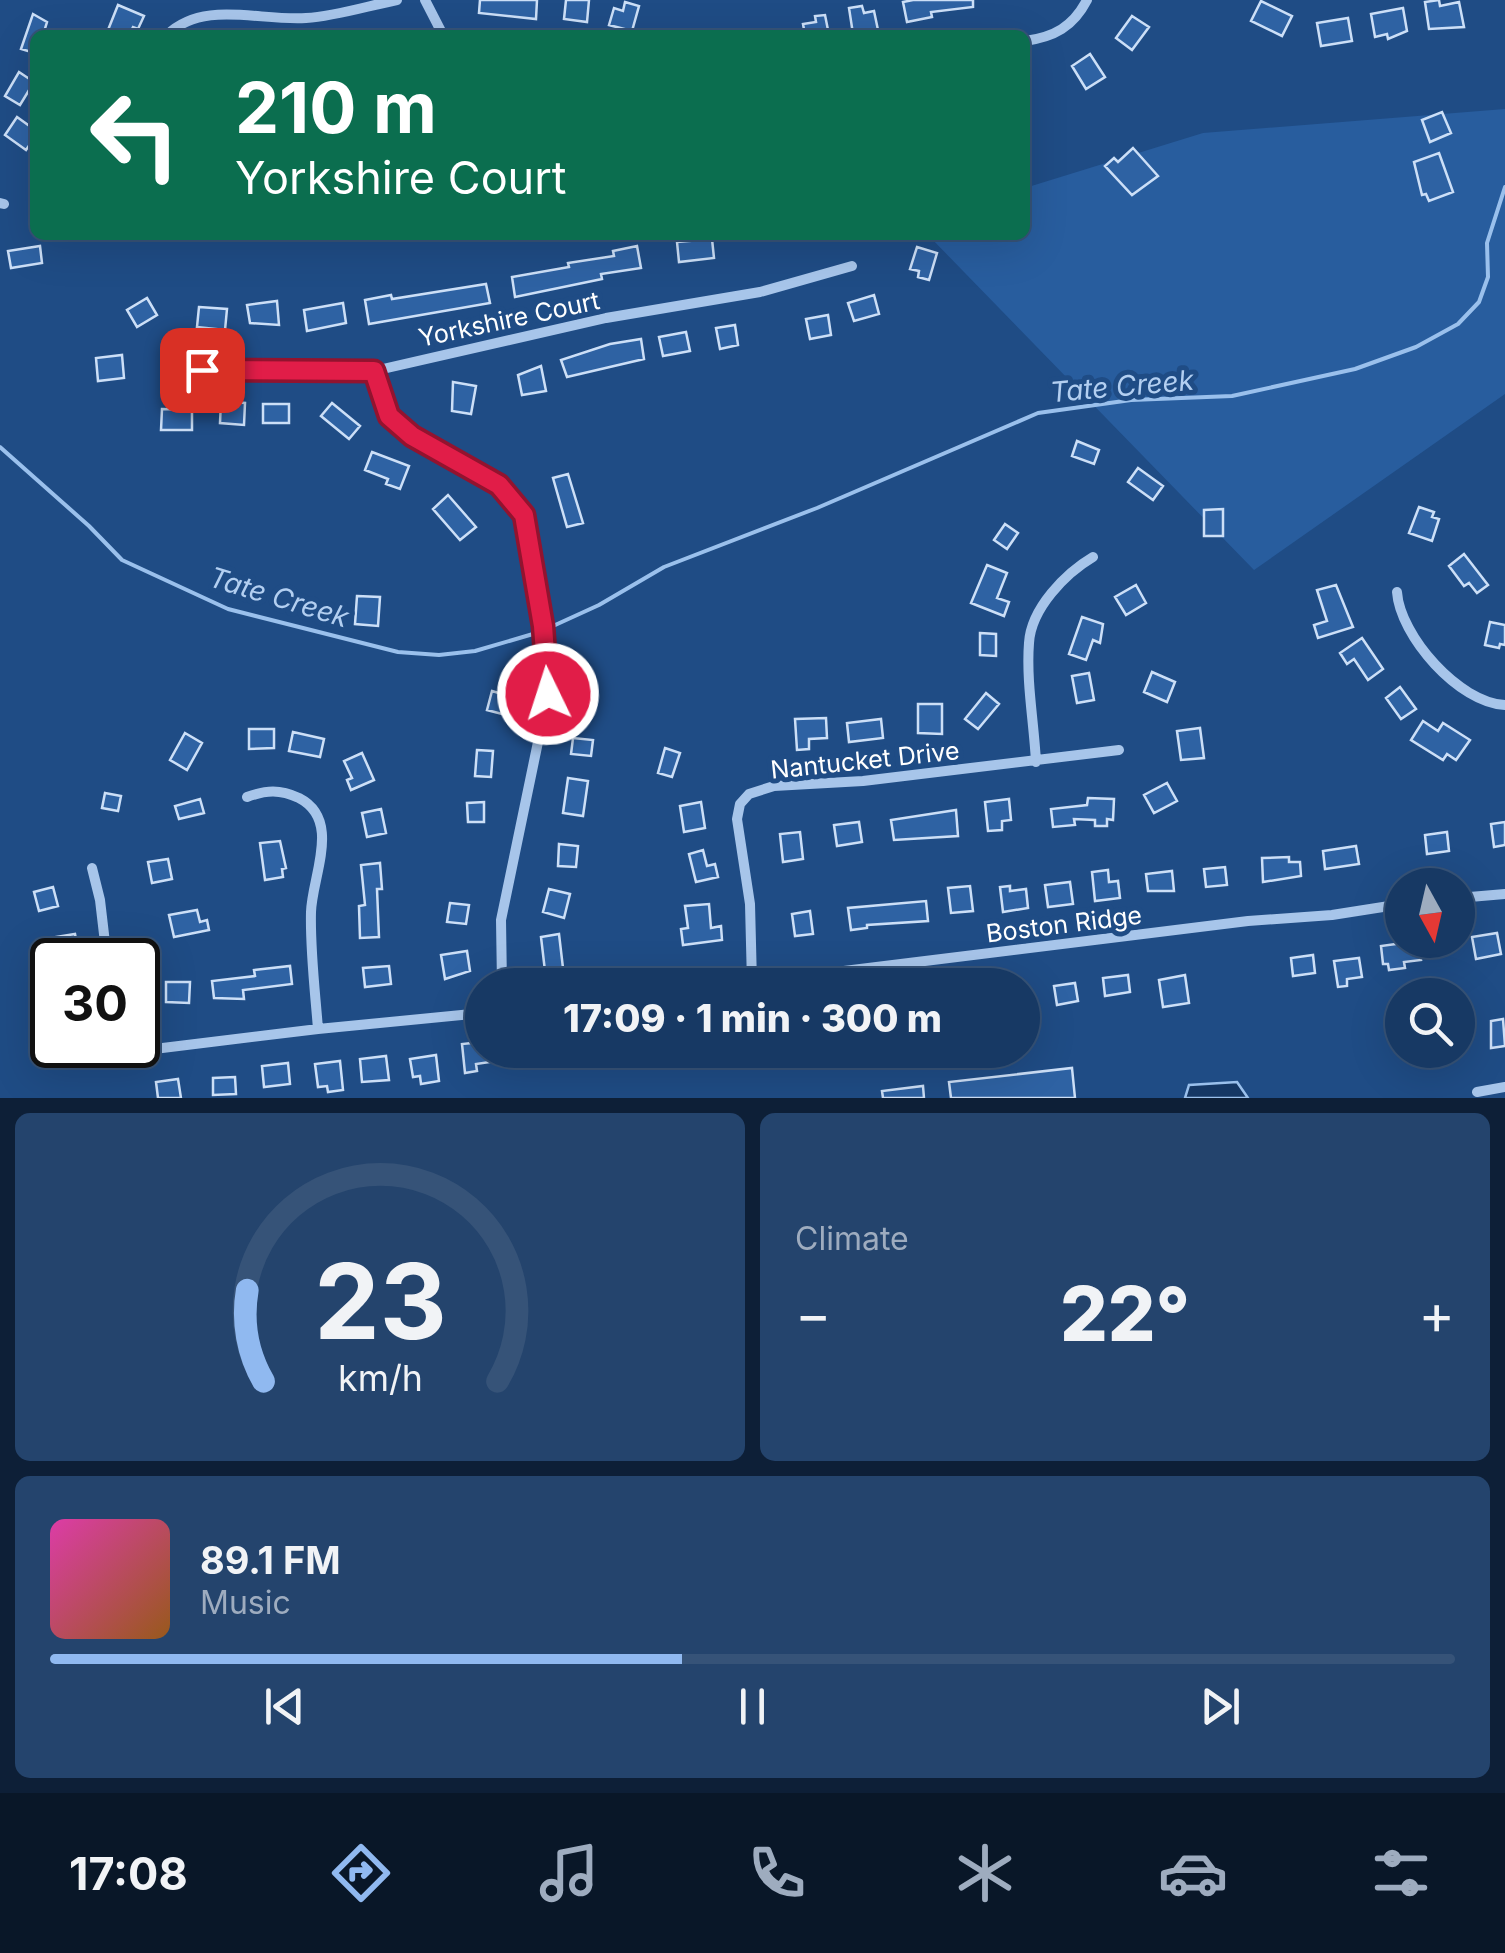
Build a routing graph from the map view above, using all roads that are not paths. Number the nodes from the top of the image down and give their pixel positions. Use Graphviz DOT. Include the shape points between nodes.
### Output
graph roads {
  1 [pos="398,0"];
  2 [pos="425,0"];
  3 [pos="1087,0"];
  4 [pos="172,30"];
  5 [pos="440,30"];
  6 [pos="1030,40"];
  7 [pos="852,266"];
  8 [pos="170,369"];
  9 [pos="374,371"];
  10 [pos="1094,557"];
  11 [pos="1397,592"];
  12 [pos="1505,705"];
  13 [pos="1119,750"];
  14 [pos="1036,762"];
  15 [pos="247,797"];
  16 [pos="92,868"];
  17 [pos="1505,894"];
  18 [pos="1475,897"];
  19 [pos="1385,907"];
  20 [pos="105,938"];
  21 [pos="501,968"];
  22 [pos="753,968"];
  23 [pos="872,968"];
  24 [pos="465,1015"];
  25 [pos="318,1028"];
  26 [pos="160,1049"];
  27 [pos="1505,1087"];
  28 [pos="1477,1092"];
  1 -- 4 [label="street" via="304,18 212,10 184,18"];
  2 -- 5 [label="street"];
  3 -- 6 [label="street" via="1066,28"];
  7 -- 9 [label="street, Yorkshire Court" via="760,292 606,318"];
  8 -- 9 [label="street, Yorkshire Court"];
  9 -- 21 [label="street" via="389,416 499,485 524,515 548,694 500,920"];
  10 -- 14 [label="street" via="1058,585 1028,640"];
  11 -- 12 [label="street" via="1402,620 1424,651 1474,697"];
  13 -- 14 [label="street, Nantucket Drive"];
  14 -- 22 [label="street, Nantucket Drive" via="774,786 749,794 737,819"];
  15 -- 25 [label="street" via="280,791 303,800 319,817 322,856 311,913"];
  16 -- 20 [label="street"];
  17 -- 18 [label="street"];
  19 -- 23 [label="street, Boston Ridge"];
  24 -- 25 [label="street"];
  25 -- 26 [label="street"];
  27 -- 28 [label="street"];
}
